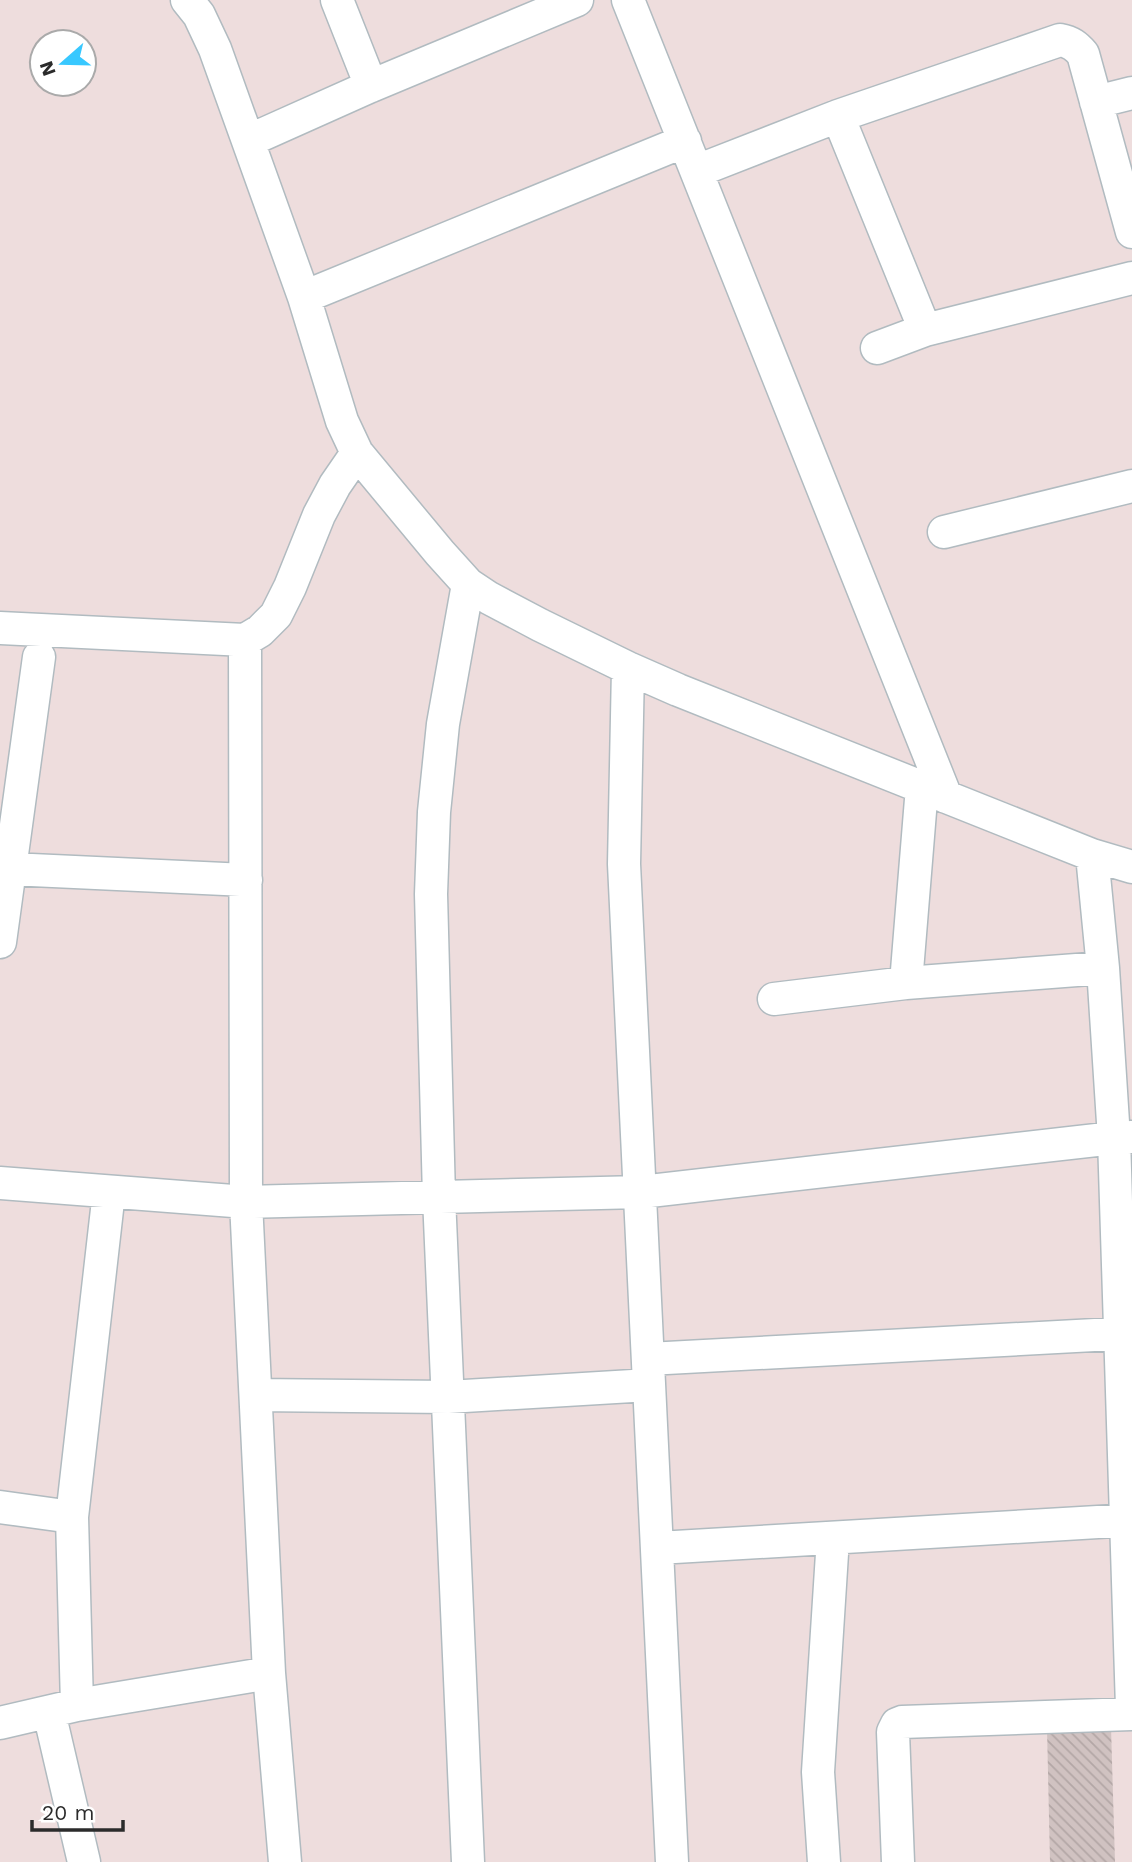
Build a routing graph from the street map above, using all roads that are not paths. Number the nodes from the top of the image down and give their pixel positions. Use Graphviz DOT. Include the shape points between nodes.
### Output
graph roads {
  1 [pos="187,0"];
  2 [pos="337,0"];
  3 [pos="577,0"];
  4 [pos="628,0"];
  5 [pos="371,86"];
  6 [pos="1132,93"];
  7 [pos="1096,102"];
  8 [pos="838,116"];
  9 [pos="248,141"];
  10 [pos="685,141"];
  11 [pos="697,171"];
  12 [pos="1132,232"];
  13 [pos="1132,278"];
  14 [pos="304,297"];
  15 [pos="925,330"];
  16 [pos="877,348"];
  17 [pos="357,453"];
  18 [pos="1132,486"];
  19 [pos="944,532"];
  20 [pos="468,584"];
  21 [pos="0,628"];
  22 [pos="245,640"];
  23 [pos="39,657"];
  24 [pos="628,668"];
  25 [pos="934,792"];
  26 [pos="1092,855"];
  27 [pos="1132,867"];
  28 [pos="10,869"];
  29 [pos="246,880"];
  30 [pos="0,942"];
  31 [pos="1103,968"];
  32 [pos="906,983"];
  33 [pos="774,999"];
  34 [pos="1123,1138"];
  35 [pos="0,1183"];
  36 [pos="109,1192"];
  37 [pos="641,1192"];
  38 [pos="439,1197"];
  39 [pos="246,1202"];
  40 [pos="1126,1333"];
  41 [pos="649,1372"];
  42 [pos="256,1395"];
  43 [pos="448,1397"];
  44 [pos="0,1507"];
  45 [pos="72,1517"];
  46 [pos="1129,1521"];
  47 [pos="833,1538"];
  48 [pos="658,1548"];
  49 [pos="269,1673"];
  50 [pos="1132,1707"];
  51 [pos="63,1708"];
  52 [pos="1132,1714"];
  53 [pos="0,1723"];
  54 [pos="84,1862"];
  55 [pos="285,1862"];
  56 [pos="468,1862"];
  57 [pos="672,1862"];
  58 [pos="824,1862"];
  59 [pos="898,1862"];
  1 -- 9 [label="street" via="215,49"];
  2 -- 5 [label="street"];
  3 -- 5 [label="street"];
  4 -- 10 [label="street"];
  5 -- 9 [label="street"];
  6 -- 7 [label="street"];
  7 -- 8 [label="street" via="1083,54 1060,40"];
  7 -- 12 [label="street"];
  8 -- 11 [label="street"];
  8 -- 15 [label="street"];
  9 -- 14 [label="street"];
  10 -- 11 [label="street"];
  10 -- 14 [label="street"];
  11 -- 25 [label="street"];
  13 -- 15 [label="street"];
  14 -- 17 [label="street" via="342,421"];
  15 -- 16 [label="street"];
  17 -- 20 [label="street"];
  17 -- 22 [label="street" via="319,515 276,615"];
  18 -- 19 [label="street"];
  20 -- 24 [label="street"];
  20 -- 38 [label="street" via="443,724 434,812 431,894"];
  21 -- 22 [label="street"];
  22 -- 29 [label="street"];
  23 -- 28 [label="street"];
  24 -- 25 [label="street"];
  24 -- 37 [label="street" via="624,864"];
  25 -- 26 [label="street"];
  25 -- 32 [label="street"];
  26 -- 27 [label="street"];
  26 -- 31 [label="street"];
  28 -- 29 [label="street"];
  28 -- 30 [label="street"];
  29 -- 39 [label="street"];
  31 -- 32 [label="street"];
  31 -- 34 [label="street"];
  32 -- 33 [label="street"];
  34 -- 37 [label="street"];
  34 -- 40 [label="street"];
  35 -- 36 [label="street"];
  36 -- 39 [label="street"];
  36 -- 45 [label="street"];
  37 -- 38 [label="street"];
  37 -- 41 [label="street"];
  38 -- 39 [label="street"];
  38 -- 43 [label="street"];
  39 -- 42 [label="street"];
  40 -- 41 [label="street"];
  40 -- 46 [label="street"];
  41 -- 43 [label="street"];
  41 -- 48 [label="street"];
  42 -- 43 [label="street"];
  42 -- 49 [label="street"];
  43 -- 56 [label="street"];
  44 -- 45 [label="street"];
  45 -- 51 [label="street"];
  46 -- 47 [label="street"];
  46 -- 50 [label="street"];
  47 -- 48 [label="street"];
  47 -- 58 [label="street" via="818,1772"];
  48 -- 57 [label="street"];
  49 -- 51 [label="street"];
  49 -- 55 [label="street"];
  51 -- 53 [label="street"];
  51 -- 54 [label="street"];
  52 -- 59 [label="street" via="897,1724 893,1732"];
}
